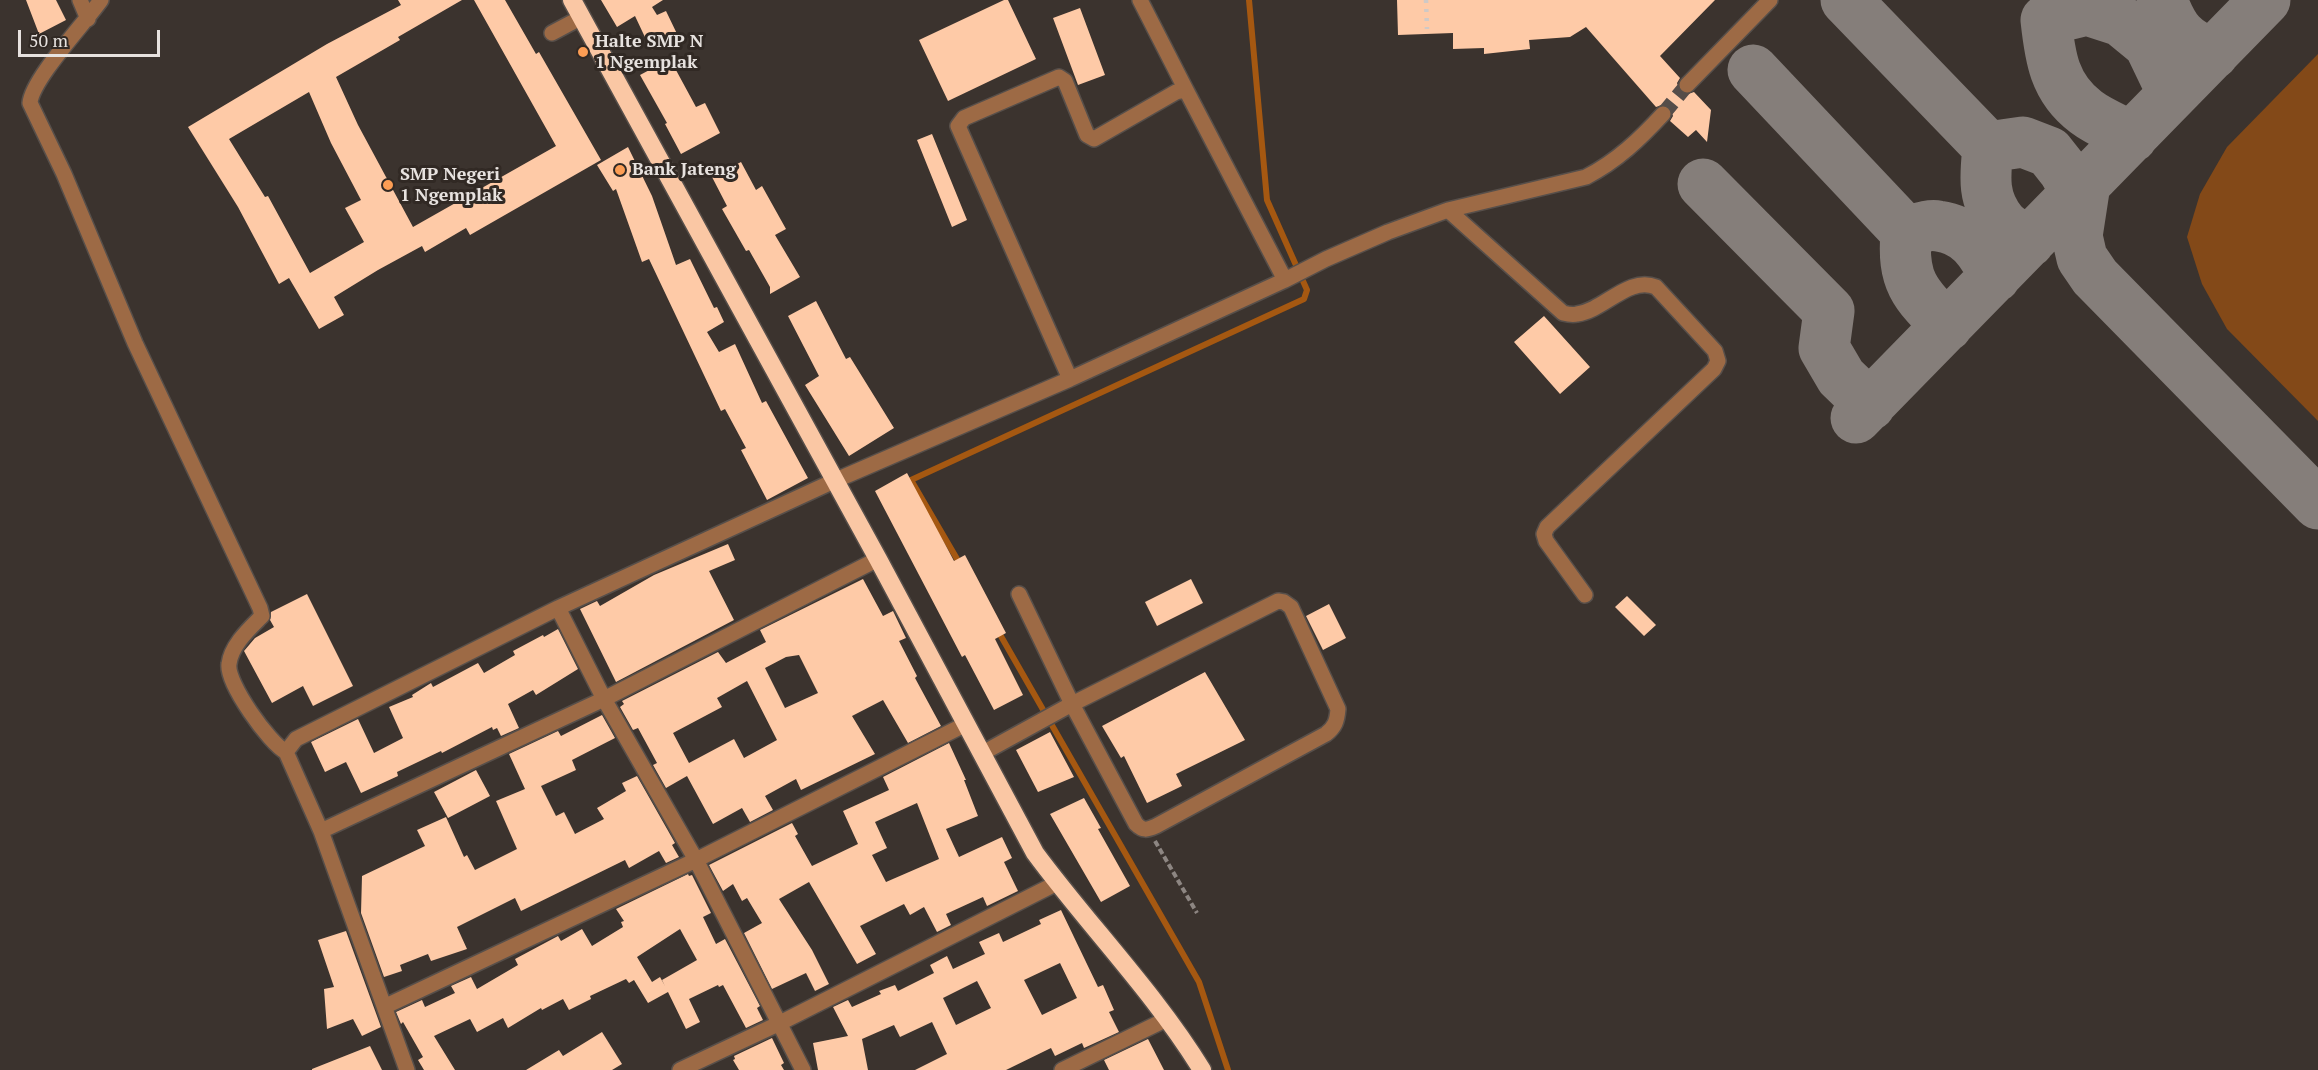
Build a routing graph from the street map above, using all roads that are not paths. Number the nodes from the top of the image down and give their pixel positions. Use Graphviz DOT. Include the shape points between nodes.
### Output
graph roads {
  1 [pos="80,0"];
  2 [pos="101,0"];
  3 [pos="572,0"];
  4 [pos="1140,0"];
  5 [pos="1770,0"];
  6 [pos="582,17"];
  7 [pos="88,19"];
  8 [pos="552,33"];
  9 [pos="1687,85"];
  10 [pos="1186,90"];
  11 [pos="1663,114"];
  12 [pos="1448,210"];
  13 [pos="1285,280"];
  14 [pos="1070,379"];
  15 [pos="834,481"];
  16 [pos="878,559"];
  17 [pos="1018,594"];
  18 [pos="1585,595"];
  19 [pos="558,608"];
  20 [pos="604,699"];
  21 [pos="1071,705"];
  22 [pos="966,724"];
  23 [pos="286,752"];
  24 [pos="981,753"];
  25 [pos="321,831"];
  26 [pos="696,860"];
  27 [pos="1057,883"];
  28 [pos="386,1006"];
  29 [pos="1167,1019"];
  30 [pos="778,1024"];
  31 [pos="407,1070"];
  32 [pos="680,1070"];
  33 [pos="802,1070"];
  34 [pos="1062,1070"];
  35 [pos="1202,1070"];
  1 -- 7 [label="street"];
  2 -- 7 [label="street"];
  3 -- 6 [label="highway"];
  4 -- 10 [label="street"];
  5 -- 9 [label="street"];
  6 -- 8 [label="street"];
  6 -- 15 [label="highway"];
  7 -- 23 [label="street" via="41,78 30,103 135,343 260,608 260,618 231,657 229,675 272,742"];
  10 -- 13 [label="street"];
  10 -- 14 [label="street" via="1094,139 1087,135 1065,81 1059,77 958,124"];
  11 -- 12 [label="street" via="1607,166 1586,177"];
  12 -- 13 [label="street" via="1388,232"];
  12 -- 18 [label="street" via="1563,314 1590,311 1646,283 1656,287 1715,351 1718,361 1714,369 1547,527 1546,541"];
  13 -- 14 [label="street"];
  14 -- 15 [label="street"];
  15 -- 16 [label="highway"];
  15 -- 19 [label="street"];
  16 -- 20 [label="street"];
  16 -- 22 [label="highway"];
  17 -- 21 [label="street"];
  19 -- 20 [label="street"];
  19 -- 23 [label="street" via="296,739"];
  20 -- 25 [label="street"];
  20 -- 26 [label="street"];
  21 -- 21 [label="street" via="1281,600 1291,607 1338,709 1338,720 1333,728 1150,829 1142,829"];
  21 -- 24 [label="street"];
  22 -- 24 [label="highway"];
  22 -- 26 [label="street"];
  23 -- 25 [label="street"];
  24 -- 27 [label="highway" via="1035,853"];
  25 -- 28 [label="street"];
  26 -- 28 [label="street"];
  26 -- 30 [label="street"];
  27 -- 29 [label="highway"];
  27 -- 30 [label="street"];
  28 -- 31 [label="street"];
  29 -- 34 [label="street"];
  29 -- 35 [label="highway"];
  30 -- 32 [label="street"];
  30 -- 33 [label="street"];
}
